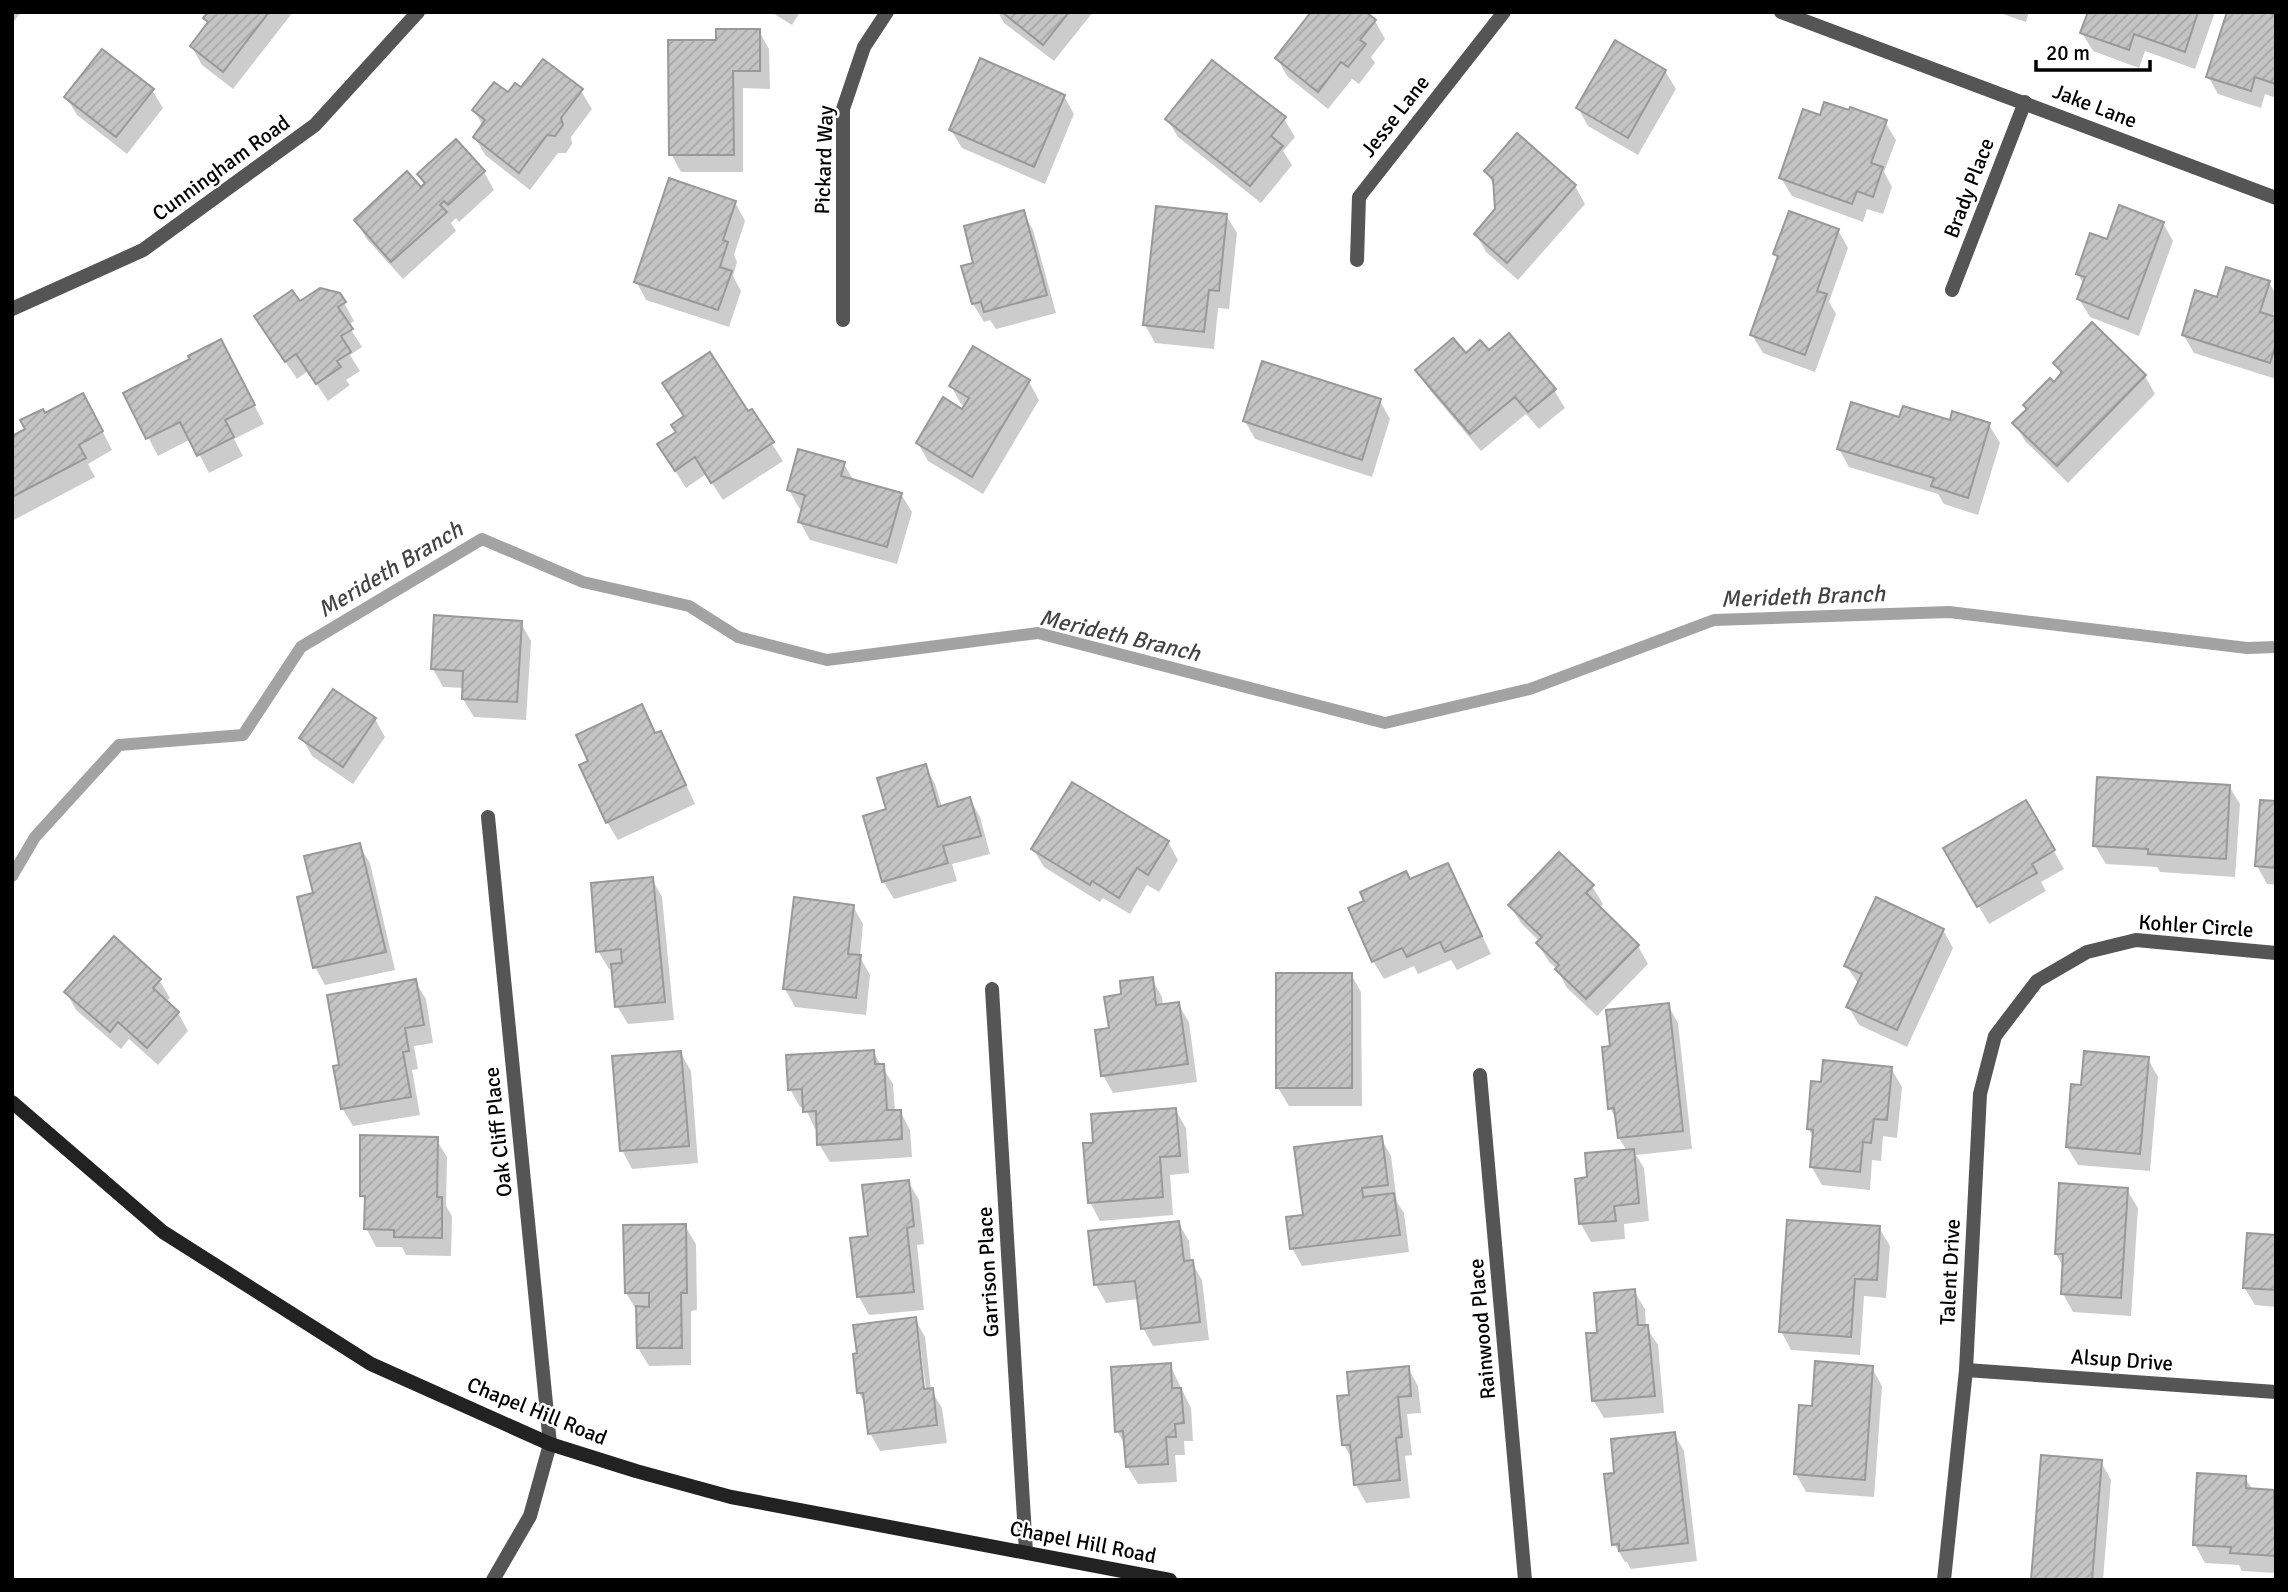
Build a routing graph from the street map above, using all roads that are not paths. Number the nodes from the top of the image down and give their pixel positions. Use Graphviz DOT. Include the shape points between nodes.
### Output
graph roads {
  1 [pos="418,12"];
  2 [pos="887,12"];
  3 [pos="1504,12"];
  4 [pos="1781,12"];
  5 [pos="2025,102"];
  6 [pos="2276,198"];
  7 [pos="1357,260"];
  8 [pos="1952,290"];
  9 [pos="12,309"];
  10 [pos="843,320"];
  11 [pos="488,817"];
  12 [pos="2276,953"];
  13 [pos="2037,981"];
  14 [pos="992,989"];
  15 [pos="1480,1075"];
  16 [pos="12,1102"];
  17 [pos="1966,1370"];
  18 [pos="2276,1392"];
  19 [pos="551,1444"];
  20 [pos="1026,1552"];
  21 [pos="493,1580"];
  22 [pos="1170,1580"];
  23 [pos="1525,1580"];
  24 [pos="1944,1580"];
  1 -- 9 [label="street, Cunningham Road" via="316,125 143,250"];
  2 -- 10 [label="street, Pickard Way" via="864,47 843,109"];
  3 -- 7 [label="street, Jesse Lane" via="1359,197"];
  4 -- 5 [label="street, Jake Lane"];
  5 -- 6 [label="street, Jake Lane"];
  5 -- 8 [label="street, Brady Place"];
  11 -- 19 [label="street, Oak Cliff Place"];
  12 -- 13 [label="street, Kohler Circle" via="2136,940 2087,952"];
  13 -- 17 [label="street, Talent Drive" via="1995,1036 1980,1094"];
  14 -- 20 [label="street, Garrison Place"];
  15 -- 23 [label="street, Rainwood Place"];
  16 -- 19 [label="street, Chapel Hill Road" via="163,1232 371,1364"];
  17 -- 18 [label="street, Alsup Drive"];
  17 -- 24 [label="street, Talent Drive"];
  19 -- 20 [label="street, Chapel Hill Road" via="731,1497"];
  19 -- 21 [label="street" via="530,1516"];
  20 -- 22 [label="street, Chapel Hill Road"];
}
